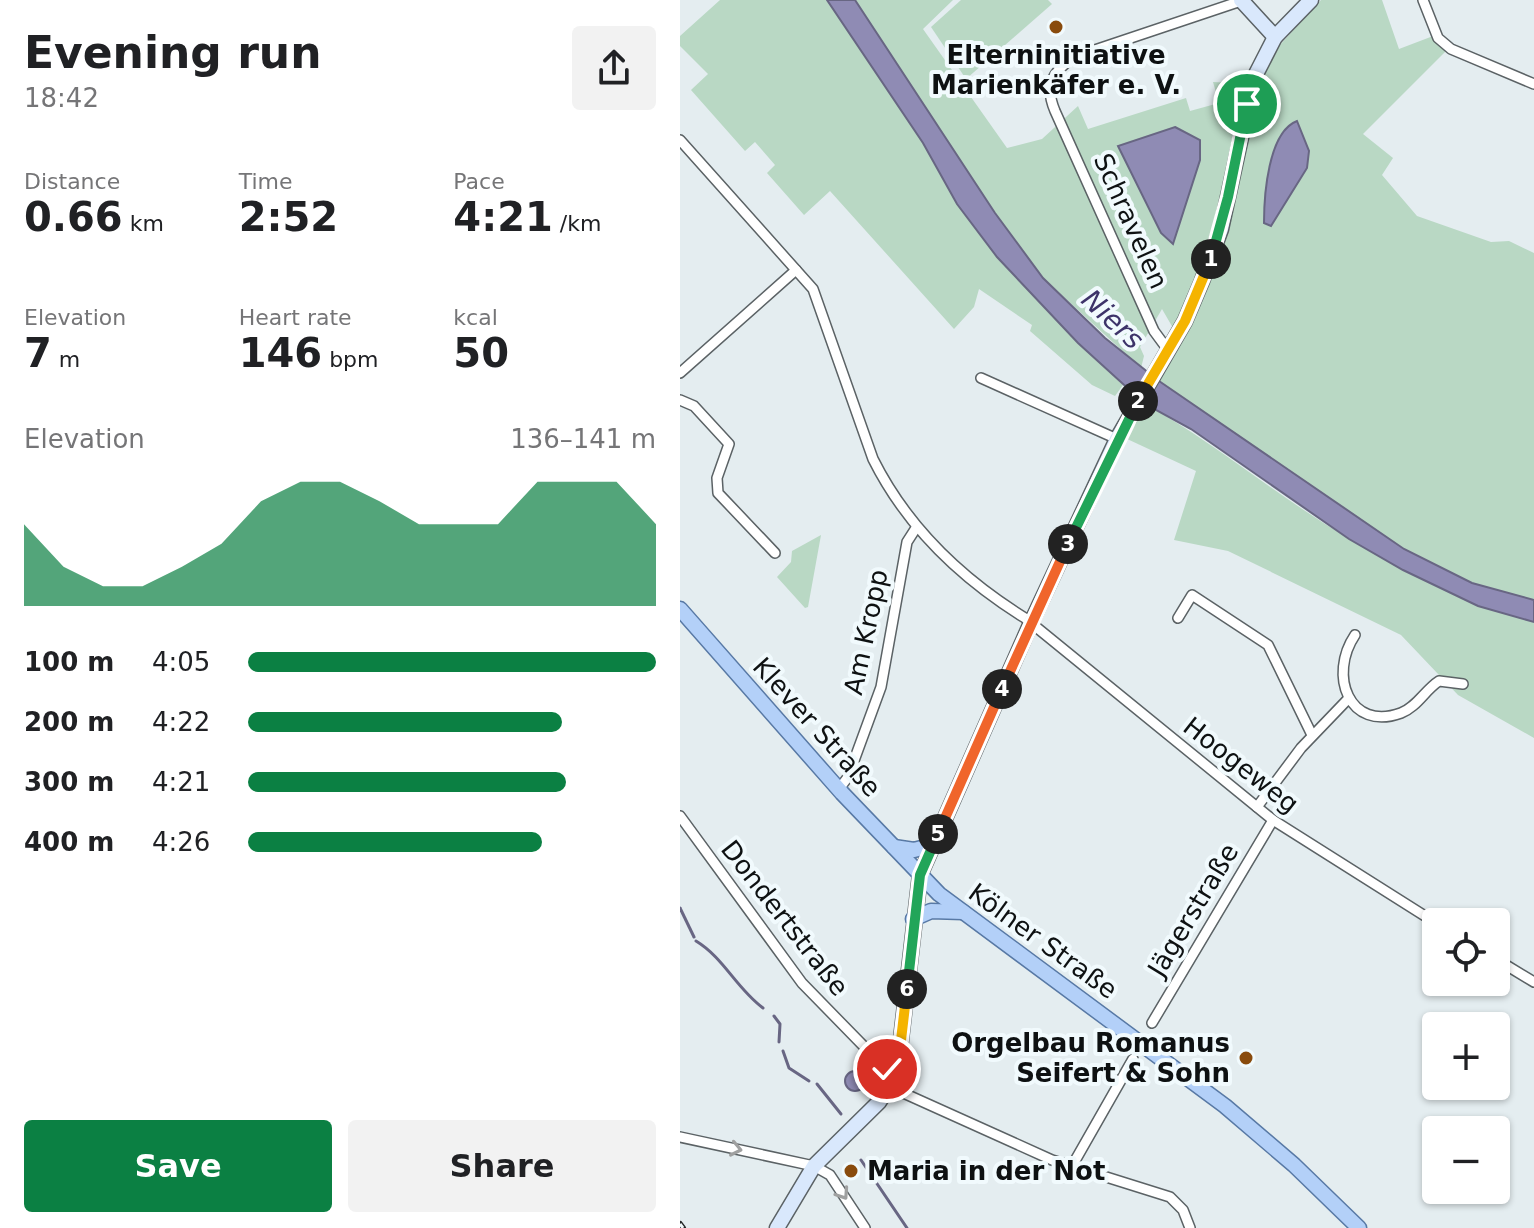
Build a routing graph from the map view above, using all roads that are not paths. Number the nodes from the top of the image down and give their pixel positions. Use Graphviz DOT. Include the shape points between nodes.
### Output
graph roads {
  1 [pos="1241,0"];
  2 [pos="1311,0"];
  3 [pos="1423,0"];
  4 [pos="1275,37"];
  5 [pos="1534,84"];
  6 [pos="680,140"];
  7 [pos="796,270"];
  8 [pos="1168,350"];
  9 [pos="680,373"];
  10 [pos="981,378"];
  11 [pos="680,400"];
  12 [pos="1117,439"];
  13 [pos="916,528"];
  14 [pos="775,553"];
  15 [pos="680,609"];
  16 [pos="1178,618"];
  17 [pos="1031,623"];
  18 [pos="1355,635"];
  19 [pos="1463,684"];
  20 [pos="1349,698"];
  21 [pos="1312,735"];
  22 [pos="839,789"];
  23 [pos="1257,807"];
  24 [pos="680,816"];
  25 [pos="1273,820"];
  26 [pos="933,845"];
  27 [pos="894,847"];
  28 [pos="920,875"];
  29 [pos="964,912"];
  30 [pos="1422,914"];
  31 [pos="913,919"];
  32 [pos="1510,967"];
  33 [pos="1534,982"];
  34 [pos="1152,1023"];
  35 [pos="1133,1059"];
  36 [pos="893,1080"];
  37 [pos="680,1137"];
  38 [pos="814,1166"];
  39 [pos="1072,1166"];
  40 [pos="1188,1227"];
  41 [pos="777,1228"];
  42 [pos="865,1228"];
  43 [pos="1359,1228"];
  1 -- 4 [label="main road"];
  1 -- 8 [label="street, Schravelen" via="1082,54 1060,66 1050,82 1051,102 1154,331"];
  2 -- 4 [label="main road, Schravelen"];
  3 -- 5 [label="street" via="1438,38 1451,49"];
  4 -- 8 [label="main road, Schravelen" via="1252,84 1213,254"];
  6 -- 7 [label="street, Hoogeweg"];
  7 -- 9 [label="street"];
  7 -- 13 [label="street, Hoogeweg" via="813,289 873,459"];
  8 -- 12 [label="main road"];
  10 -- 12 [label="street"];
  11 -- 14 [label="street" via="694,406 729,444 717,478 718,493"];
  12 -- 17 [label="main road"];
  13 -- 17 [label="street, Hoogeweg" via="997,601"];
  13 -- 22 [label="street, Am Kropp" via="907,542 881,687"];
  15 -- 22 [label="main road, Klever Straße"];
  16 -- 21 [label="street" via="1192,595 1268,645"];
  17 -- 23 [label="street, Hoogeweg"];
  17 -- 26 [label="main road"];
  18 -- 20 [label="street" via="1341,664"];
  19 -- 20 [label="street" via="1439,681 1413,706 1389,715 1365,711"];
  20 -- 21 [label="street"];
  21 -- 23 [label="street"];
  22 -- 27 [label="main road, Klever Straße"];
  23 -- 25 [label="street, Hoogeweg"];
  24 -- 36 [label="street, Dondertstraße" via="802,983"];
  25 -- 30 [label="street, Hoogeweg"];
  25 -- 34 [label="street, Jägerstraße"];
  26 -- 27 [label="main road" via="914,850"];
  26 -- 28 [label="main road"];
  27 -- 28 [label="main road, Klever Straße"];
  28 -- 29 [label="main road, Kölner Straße"];
  28 -- 31 [label="main road"];
  29 -- 31 [label="main road" via="931,911"];
  29 -- 43 [label="main road, Kölner Straße" via="1225,1106"];
  31 -- 36 [label="main road"];
  32 -- 33 [label="street"];
  35 -- 39 [label="street"];
  36 -- 38 [label="main road" via="879,1102"];
  36 -- 39 [label="street, Dondertstraße"];
  37 -- 38 [label="street, one-way"];
  38 -- 41 [label="main road"];
  38 -- 42 [label="street, one-way" via="830,1175"];
  39 -- 40 [label="street, Dondertstraße" via="1170,1197 1183,1210"];
}
